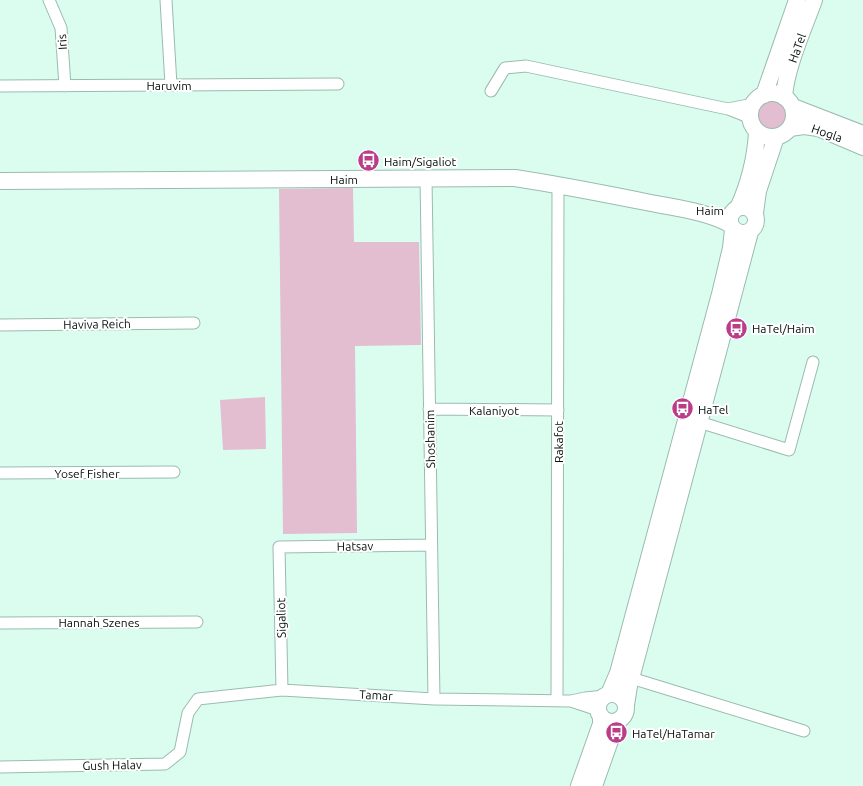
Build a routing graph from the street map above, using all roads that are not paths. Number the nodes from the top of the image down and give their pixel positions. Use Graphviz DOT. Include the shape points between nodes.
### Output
graph roads {
  1 [pos="49,0"];
  2 [pos="166,0"];
  3 [pos="797,0"];
  4 [pos="814,0"];
  5 [pos="790,68"];
  6 [pos="338,84"];
  7 [pos="171,85"];
  8 [pos="0,86"];
  9 [pos="65,86"];
  10 [pos="491,91"];
  11 [pos="789,102"];
  12 [pos="756,112"];
  13 [pos="818,117"];
  14 [pos="790,128"];
  15 [pos="863,134"];
  16 [pos="776,137"];
  17 [pos="863,147"];
  18 [pos="426,178"];
  19 [pos="0,181"];
  20 [pos="558,185"];
  21 [pos="755,213"];
  22 [pos="734,218"];
  23 [pos="750,232"];
  24 [pos="194,323"];
  25 [pos="0,325"];
  26 [pos="813,362"];
  27 [pos="691,400"];
  28 [pos="429,410"];
  29 [pos="558,410"];
  30 [pos="699,422"];
  31 [pos="174,472"];
  32 [pos="0,473"];
  33 [pos="431,545"];
  34 [pos="279,546"];
  35 [pos="197,622"];
  36 [pos="0,623"];
  37 [pos="631,678"];
  38 [pos="282,690"];
  39 [pos="607,695"];
  40 [pos="434,699"];
  41 [pos="557,700"];
  42 [pos="571,701"];
  43 [pos="626,705"];
  44 [pos="188,713"];
  45 [pos="600,714"];
  46 [pos="618,720"];
  47 [pos="804,731"];
  48 [pos="0,767"];
  49 [pos="579,786"];
  50 [pos="594,786"];
  1 -- 9 [label="street, Iris" via="62,28"];
  2 -- 7 [label="street"];
  3 -- 12 [label="main road, HaTel"];
  4 -- 5 [label="main road, HaTel"];
  5 -- 11 [label="main road, HaTel" via="786,82"];
  5 -- 13 [label="main road" via="798,95 805,106"];
  6 -- 7 [label="street, Haruvim"];
  7 -- 9 [label="street, Haruvim"];
  8 -- 9 [label="street, Haruvim"];
  10 -- 12 [label="street" via="505,68 526,66 728,109"];
  11 -- 12 [label="main road" via="778,94 770,93"];
  11 -- 13 [label="main road, Hogla"];
  11 -- 14 [label="main road" via="794,114 794,122"];
  12 -- 16 [label="main road" via="766,136"];
  12 -- 22 [label="main road, HaTel" via="756,146 742,199"];
  13 -- 15 [label="main road, Hogla"];
  14 -- 16 [label="main road" via="782,136"];
  14 -- 17 [label="main road, Hogla" via="818,128"];
  16 -- 21 [label="main road" via="758,191"];
  18 -- 19 [label="main road, Haim"];
  18 -- 20 [label="main road, Haim" via="515,178"];
  18 -- 28 [label="street, Shoshanim"];
  20 -- 22 [label="main road, Haim"];
  20 -- 29 [label="street, Rakafot"];
  21 -- 22 [label="main road" via="748,207"];
  21 -- 23 [label="main road" via="757,221"];
  22 -- 23 [label="main road" via="741,233"];
  22 -- 27 [label="main road, HaTel" via="731,248"];
  23 -- 30 [label="main road"];
  24 -- 25 [label="street, Haviva Reich"];
  26 -- 30 [label="street" via="789,450"];
  27 -- 30 [label="street" via="691,412"];
  27 -- 39 [label="main road, HaTel" via="618,673"];
  28 -- 29 [label="street, Kalaniyot"];
  28 -- 33 [label="street, Shoshanim"];
  29 -- 41 [label="street, Rakafot"];
  30 -- 37 [label="main road"];
  31 -- 32 [label="street, Yosef Fisher"];
  33 -- 34 [label="street, Hatsav"];
  33 -- 40 [label="street, Shoshanim"];
  34 -- 38 [label="street, Sigaliot"];
  35 -- 36 [label="street, Hannah Szenes"];
  37 -- 43 [label="main road"];
  37 -- 47 [label="street"];
  38 -- 40 [label="street, Tamar"];
  38 -- 44 [label="street, Tamar" via="198,699"];
  39 -- 42 [label="street, Tamar"];
  39 -- 43 [label="main road" via="618,695"];
  39 -- 45 [label="main road" via="599,703"];
  40 -- 41 [label="street, Tamar"];
  41 -- 42 [label="street, Tamar"];
  42 -- 45 [label="street, Tamar" via="592,708"];
  43 -- 46 [label="main road" via="624,714"];
  44 -- 48 [label="street, Gush Halav" via="180,752 165,764"];
  45 -- 46 [label="main road" via="609,721"];
  45 -- 49 [label="main road" via="599,729"];
  46 -- 50 [label="main road"];
}
